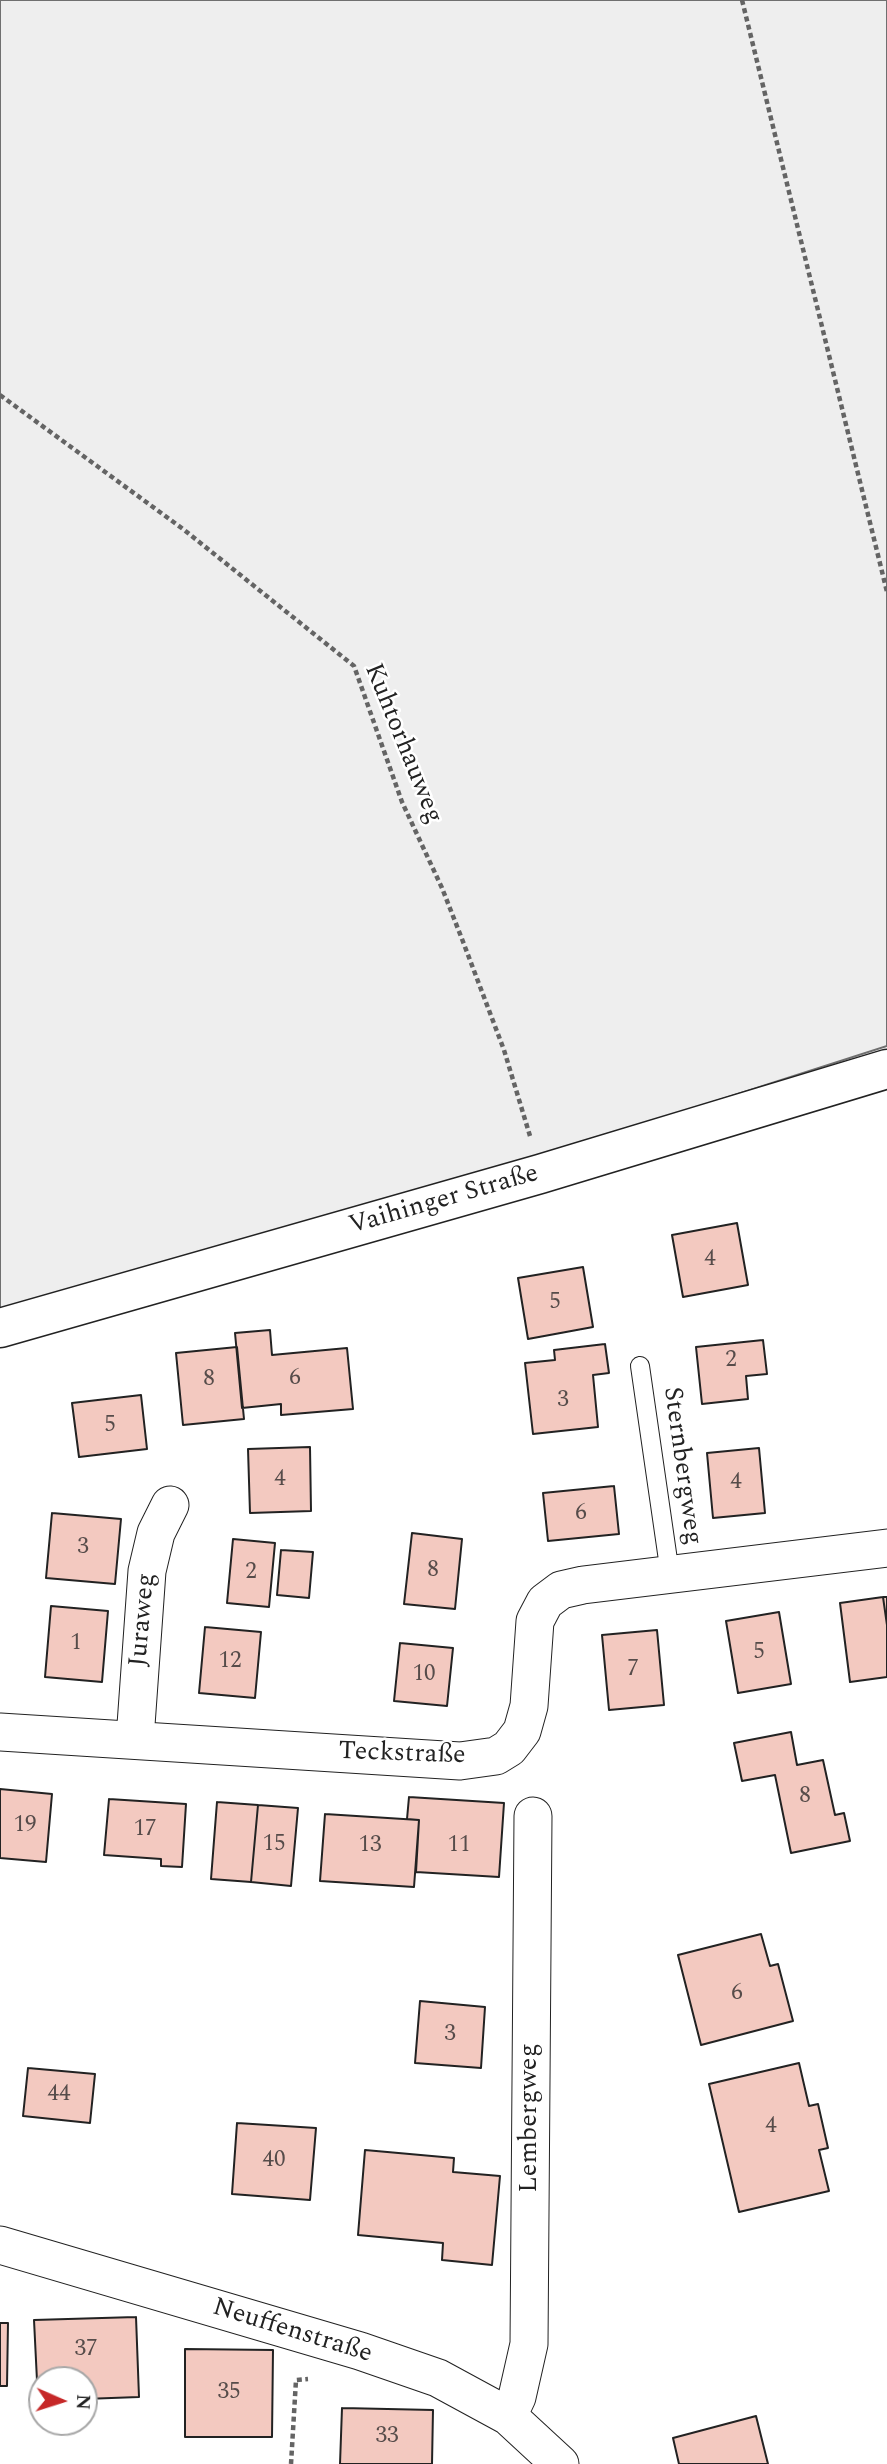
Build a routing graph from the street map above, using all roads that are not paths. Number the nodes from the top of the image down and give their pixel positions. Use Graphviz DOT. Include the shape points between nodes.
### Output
graph roads {
  1 [pos="887,1069"];
  2 [pos="0,1328"];
  3 [pos="640,1366"];
  4 [pos="170,1505"];
  5 [pos="887,1548"];
  6 [pos="670,1574"];
  7 [pos="0,1732"];
  8 [pos="135,1739"];
  9 [pos="533,1816"];
  10 [pos="0,2245"];
  11 [pos="508,2416"];
  12 [pos="560,2464"];
  1 -- 2 [label="main road, Vaihinger Straße" via="540,1174"];
  3 -- 6 [label="lane, Sternbergweg"];
  4 -- 8 [label="street, Juraweg" via="156,1533 147,1571"];
  5 -- 6 [label="street, Teckstraße"];
  6 -- 8 [label="street, Teckstraße" via="583,1585 561,1590 545,1602 535,1621 529,1706 522,1731 496,1756 460,1761"];
  7 -- 8 [label="street, Teckstraße"];
  9 -- 11 [label="street, Lembergweg" via="529,2344"];
  10 -- 11 [label="street, Neuffenstraße" via="360,2351 438,2378"];
  11 -- 12 [label="street, Neuffenstraße"];
}
